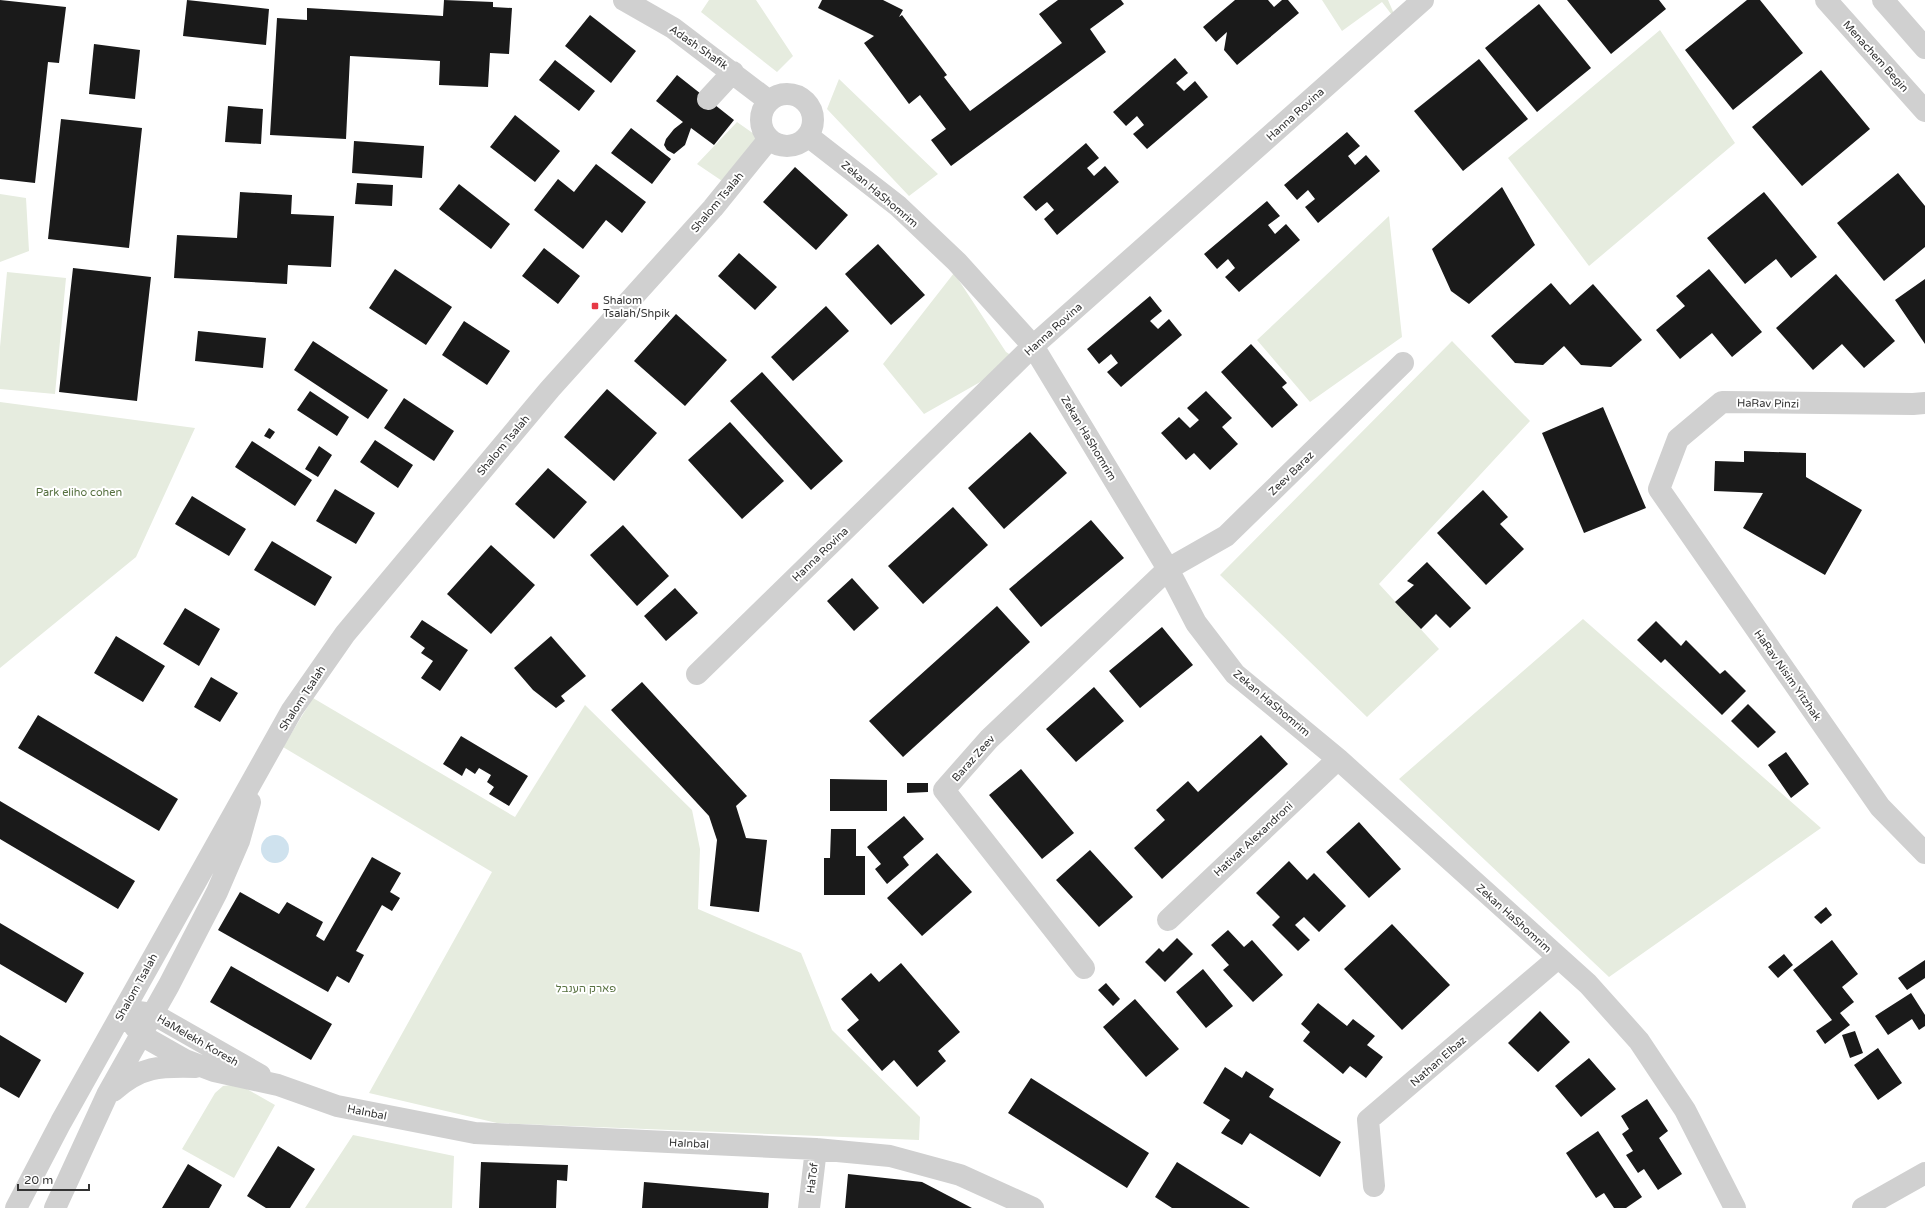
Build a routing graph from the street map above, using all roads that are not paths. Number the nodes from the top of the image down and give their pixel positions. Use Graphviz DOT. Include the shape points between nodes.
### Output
graph roads {
  1 [pos="624,0"];
  2 [pos="1423,0"];
  3 [pos="1826,0"];
  4 [pos="1884,0"];
  5 [pos="1925,48"];
  6 [pos="733,72"];
  7 [pos="708,99"];
  8 [pos="769,101"];
  9 [pos="1925,111"];
  10 [pos="808,136"];
  11 [pos="769,139"];
  12 [pos="1033,346"];
  13 [pos="1404,363"];
  14 [pos="1925,403"];
  15 [pos="1659,490"];
  16 [pos="1168,569"];
  17 [pos="697,674"];
  18 [pos="1338,759"];
  19 [pos="260,768"];
  20 [pos="1925,853"];
  21 [pos="1168,920"];
  22 [pos="1558,958"];
  23 [pos="1084,968"];
  24 [pos="123,1011"];
  25 [pos="153,1014"];
  26 [pos="141,1035"];
  27 [pos="202,1067"];
  28 [pos="278,1085"];
  29 [pos="108,1095"];
  30 [pos="337,1106"];
  31 [pos="816,1149"];
  32 [pos="1925,1173"];
  33 [pos="1374,1186"];
  34 [pos="16,1208"];
  35 [pos="55,1208"];
  36 [pos="809,1208"];
  37 [pos="1033,1208"];
  38 [pos="1735,1208"];
  39 [pos="1863,1208"];
  1 -- 6 [label="street, Adash Shafik" via="672,28"];
  2 -- 12 [label="street, Hanna Rovina"];
  3 -- 9 [label="street, Menachem Begin"];
  4 -- 5 [label="street"];
  6 -- 7 [label="street"];
  6 -- 8 [label="street, Adash Shafik"];
  8 -- 10 [label="street" via="782,94 802,98 813,116 812,130"];
  8 -- 11 [label="street" via="761,117 762,129"];
  10 -- 11 [label="street" via="803,142 789,146 775,144"];
  10 -- 12 [label="street, Zekan HaShomrim" via="898,206 957,262"];
  11 -- 19 [label="street, Shalom Tsalah" via="713,208 550,389 345,634 292,710"];
  12 -- 16 [label="street, Zekan HaShomrim"];
  12 -- 17 [label="street, Hanna Rovina"];
  13 -- 16 [label="street, Zeev Baraz" via="1226,536"];
  14 -- 15 [label="street, HaRav Pinzi" via="1722,402 1678,439"];
  15 -- 20 [label="street, HaRav Nisim Yitzhak" via="1880,807"];
  16 -- 18 [label="street, Zekan HaShomrim" via="1196,623 1235,674"];
  16 -- 23 [label="street, Baraz Zeev" via="989,739 944,790"];
  18 -- 21 [label="street, Hativat Alexandroni"];
  18 -- 22 [label="street, Zekan HaShomrim"];
  19 -- 24 [label="street, Shalom Tsalah"];
  19 -- 25 [label="street, Shalom Tsalah" via="232,859"];
  22 -- 33 [label="street, Nathan Elbaz" via="1368,1120"];
  22 -- 38 [label="street, Zekan HaShomrim" via="1588,984 1639,1041 1685,1110"];
  24 -- 25 [label="street, HaMelekh Koresh"];
  24 -- 26 [label="street, HaMelekh Koresh"];
  24 -- 34 [label="street, Shalom Tsalah"];
  25 -- 26 [label="street, Shalom Tsalah"];
  25 -- 28 [label="street, HaMelekh Koresh"];
  26 -- 27 [label="street, HaMelekh Koresh"];
  26 -- 29 [label="street, Shalom Tsalah"];
  27 -- 28 [label="street, HaMelekh Koresh"];
  27 -- 29 [label="street" via="169,1066 146,1070 127,1078"];
  28 -- 30 [label="street, HaMelekh Koresh"];
  29 -- 35 [label="street, Shalom Tsalah"];
  30 -- 31 [label="street, HaInbal" via="475,1133"];
  31 -- 36 [label="street, HaTof"];
  31 -- 37 [label="street, HaInbal" via="890,1156 960,1174"];
  32 -- 39 [label="street"];
}
